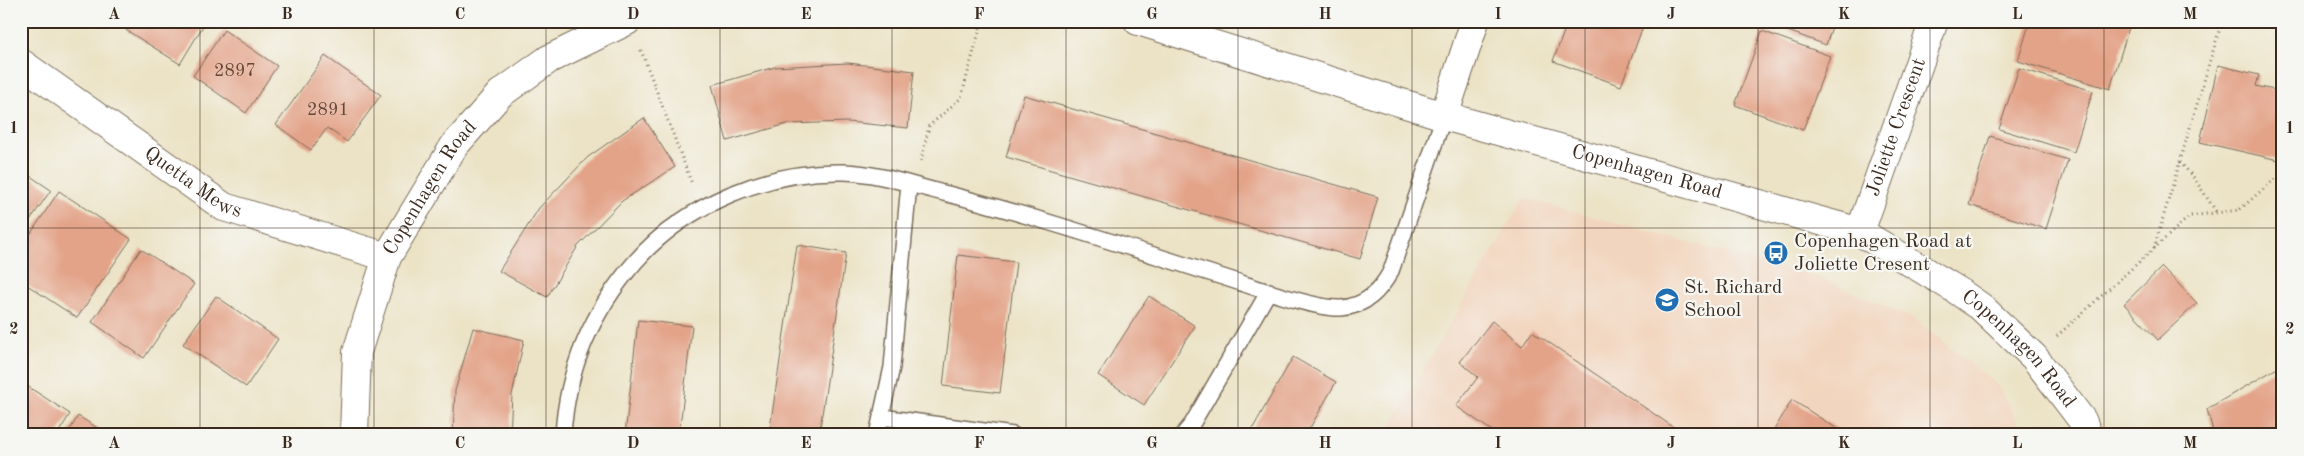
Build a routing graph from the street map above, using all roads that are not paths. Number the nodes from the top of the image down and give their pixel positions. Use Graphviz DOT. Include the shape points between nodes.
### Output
graph roads {
  1 [pos="627,21"];
  2 [pos="1138,21"];
  3 [pos="1475,21"];
  4 [pos="1934,21"];
  5 [pos="21,64"];
  6 [pos="1444,116"];
  7 [pos="912,185"];
  8 [pos="1860,232"];
  9 [pos="387,257"];
  10 [pos="1269,291"];
  11 [pos="882,417"];
  12 [pos="354,435"];
  13 [pos="563,435"];
  14 [pos="877,435"];
  15 [pos="1013,435"];
  16 [pos="1183,435"];
  17 [pos="2088,435"];
  1 -- 9 [label="street, Copenhagen Road" via="549,59 500,94 454,146"];
  2 -- 6 [label="street, Copenhagen Road"];
  3 -- 6 [label="street"];
  4 -- 8 [label="street, Joliette Crescent"];
  5 -- 9 [label="street, Quetta Mews" via="224,207"];
  6 -- 8 [label="street, Copenhagen Road"];
  6 -- 10 [label="lane" via="1391,271 1382,287 1370,299 1340,308"];
  7 -- 10 [label="lane" via="972,200"];
  7 -- 11 [label="lane" via="892,368"];
  7 -- 13 [label="lane" via="857,173 781,178 703,208 677,224 644,252 617,283 592,322 571,382"];
  8 -- 17 [label="street, Copenhagen Road" via="1980,307 2034,356 2082,420"];
  9 -- 12 [label="street, Copenhagen Road" via="357,352"];
  10 -- 16 [label="lane"];
  11 -- 14 [label="lane"];
  11 -- 15 [label="lane"];
}
